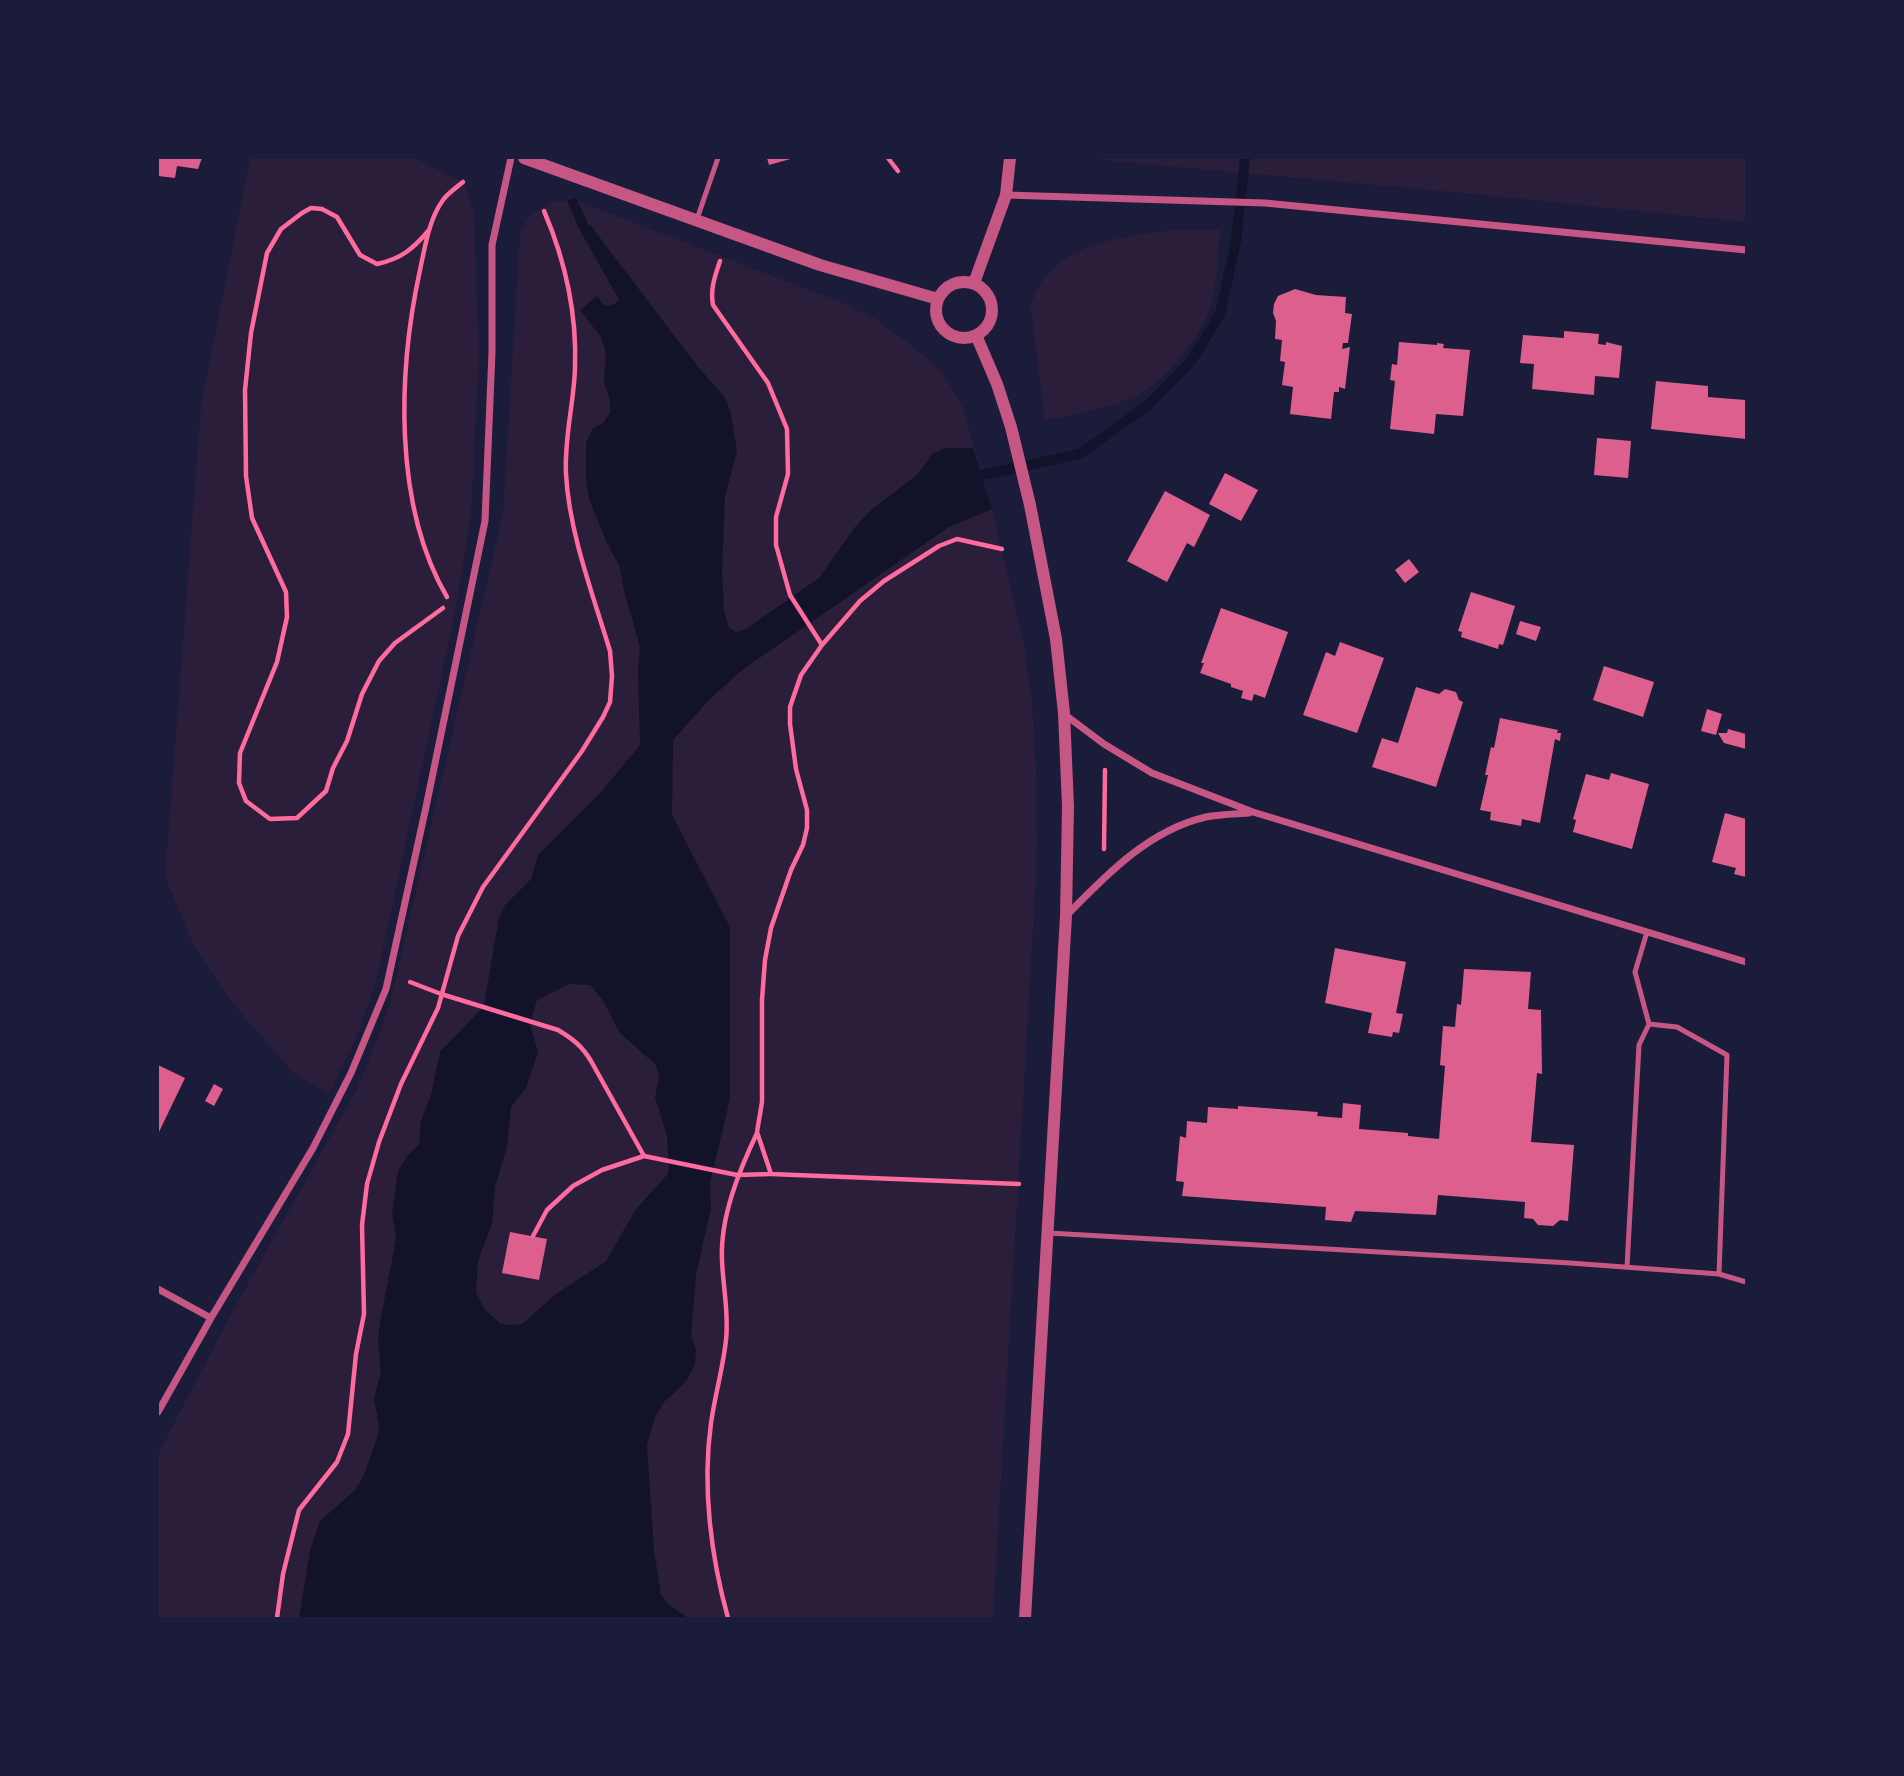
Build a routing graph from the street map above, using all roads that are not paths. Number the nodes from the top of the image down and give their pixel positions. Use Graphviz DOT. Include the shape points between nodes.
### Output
graph roads {
  1 [pos="511,158"];
  2 [pos="524,158"];
  3 [pos="718,158"];
  4 [pos="1010,158"];
  5 [pos="1006,195"];
  6 [pos="697,219"];
  7 [pos="1746,250"];
  8 [pos="974,283"];
  9 [pos="938,299"];
  10 [pos="976,335"];
  11 [pos="1064,713"];
  12 [pos="1253,813"];
  13 [pos="1066,916"];
  14 [pos="1647,932"];
  15 [pos="1746,962"];
  16 [pos="1648,1024"];
  17 [pos="1048,1233"];
  18 [pos="1627,1267"];
  19 [pos="1719,1274"];
  20 [pos="1746,1282"];
  21 [pos="158,1289"];
  22 [pos="211,1318"];
  23 [pos="158,1412"];
  24 [pos="1025,1619"];
  1 -- 22 [label="street" via="492,245 485,520 386,989 313,1148"];
  2 -- 6 [label="street"];
  3 -- 6 [label="lane"];
  4 -- 5 [label="street"];
  5 -- 7 [label="street" via="1265,203"];
  5 -- 8 [label="street"];
  6 -- 9 [label="street" via="820,265"];
  8 -- 9 [label="street" via="953,284"];
  8 -- 10 [label="street" via="993,305 988,326"];
  9 -- 10 [label="street" via="936,316 945,330 960,338"];
  10 -- 11 [label="street" via="1011,427 1030,505 1056,639"];
  11 -- 12 [label="street" via="1152,773"];
  11 -- 13 [label="street"];
  12 -- 13 [label="street" via="1206,817 1179,826 1104,877"];
  12 -- 14 [label="street"];
  13 -- 17 [label="street"];
  14 -- 15 [label="street"];
  14 -- 16 [label="lane" via="1635,972"];
  16 -- 18 [label="lane" via="1639,1045"];
  16 -- 19 [label="lane" via="1677,1027 1727,1055"];
  17 -- 18 [label="lane"];
  17 -- 24 [label="street"];
  18 -- 19 [label="lane"];
  19 -- 20 [label="lane"];
  21 -- 22 [label="street"];
  22 -- 23 [label="street"];
}
